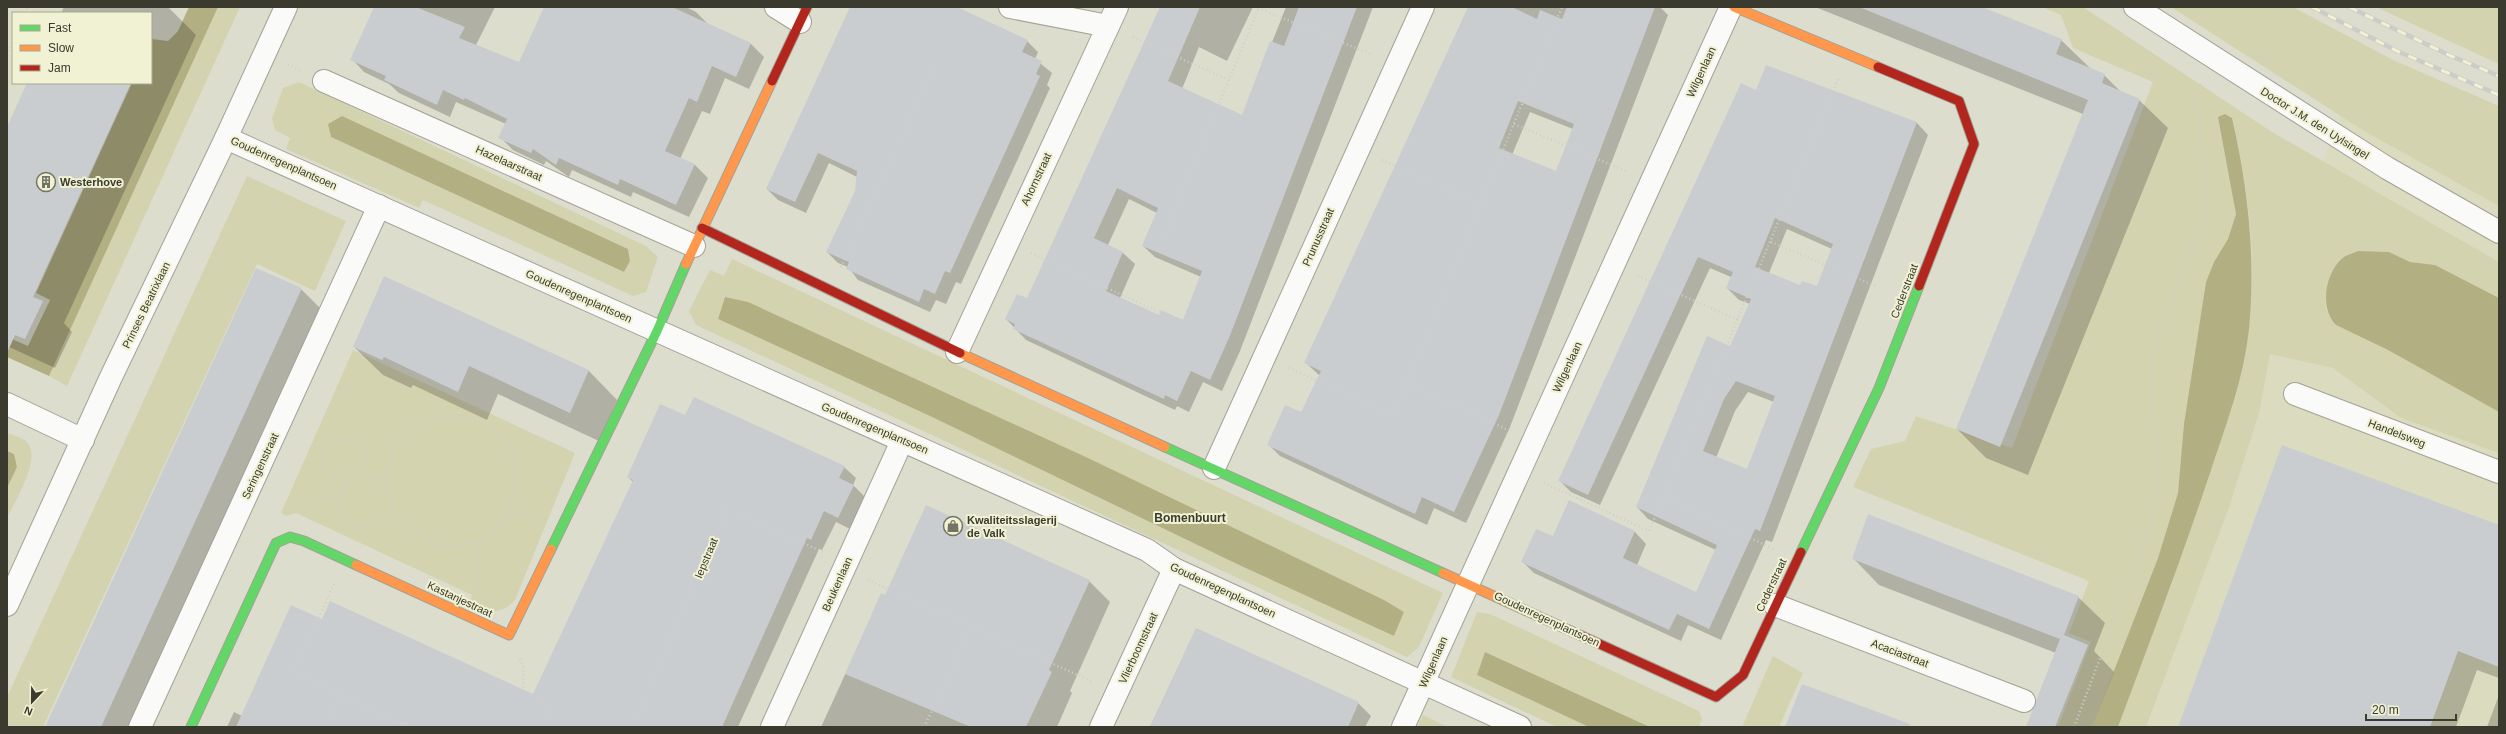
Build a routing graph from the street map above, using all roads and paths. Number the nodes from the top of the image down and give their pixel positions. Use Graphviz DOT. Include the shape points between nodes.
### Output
graph roads {
  1 [pos="286,7"];
  2 [pos="776,7"];
  3 [pos="1010,7"];
  4 [pos="1423,7"];
  5 [pos="1562,7"];
  6 [pos="1732,7"];
  7 [pos="2135,7"];
  8 [pos="1259,8"];
  9 [pos="803,14"];
  10 [pos="1113,16"];
  11 [pos="12,43"];
  12 [pos="264,54"];
  13 [pos="7,55"];
  14 [pos="1848,55"];
  15 [pos="2217,60"];
  16 [pos="937,61"];
  17 [pos="1396,65"];
  18 [pos="1229,80"];
  19 [pos="324,81"];
  20 [pos="1514,124"];
  21 [pos="226,138"];
  22 [pos="1358,149"];
  23 [pos="1651,182"];
  24 [pos="1480,204"];
  25 [pos="379,206"];
  26 [pos="2499,232"];
  27 [pos="698,237"];
  28 [pos="1163,240"];
  29 [pos="1007,241"];
  30 [pos="1771,242"];
  31 [pos="1613,265"];
  32 [pos="1878,287"];
  33 [pos="830,291"];
  34 [pos="1159,312"];
  35 [pos="1738,320"];
  36 [pos="657,331"];
  37 [pos="957,352"];
  38 [pos="1265,357"];
  39 [pos="1407,383"];
  40 [pos="2295,394"];
  41 [pos="7,404"];
  42 [pos="83,440"];
  43 [pos="902,441"];
  44 [pos="1533,441"];
  45 [pos="1214,468"];
  46 [pos="1519,472"];
  47 [pos="2499,472"];
  48 [pos="361,474"];
  49 [pos="347,481"];
  50 [pos="388,483"];
  51 [pos="1663,498"];
  52 [pos="338,502"];
  53 [pos="394,505"];
  54 [pos="505,517"];
  55 [pos="562,527"];
  56 [pos="290,537"];
  57 [pos="481,540"];
  58 [pos="1796,560"];
  59 [pos="846,566"];
  60 [pos="1174,569"];
  61 [pos="335,581"];
  62 [pos="1468,583"];
  63 [pos="482,595"];
  64 [pos="7,605"];
  65 [pos="1775,605"];
  66 [pos="972,627"];
  67 [pos="509,635"];
  68 [pos="1424,684"];
  69 [pos="1117,693"];
  70 [pos="339,694"];
  71 [pos="1716,697"];
  72 [pos="2024,701"];
  73 [pos="140,727"];
  74 [pos="191,727"];
  75 [pos="323,727"];
  76 [pos="410,727"];
  77 [pos="542,727"];
  78 [pos="633,727"];
  79 [pos="772,727"];
  80 [pos="924,727"];
  81 [pos="1101,727"];
  82 [pos="1403,727"];
  83 [pos="1520,727"];
  84 [pos="2074,727"];
  1 -- 12 [label="street, Prinses Beatrixlaan"];
  2 -- 9 [label="street"];
  3 -- 10 [label="street"];
  4 -- 17 [label="street, Prunusstraat"];
  5 -- 20 [label="path"];
  6 -- 14 [label="street, Cederstraat"];
  6 -- 23 [label="street, Wilgenlaan"];
  7 -- 15 [label="street, Doctor J.M. den Uylsingel"];
  8 -- 17 [label="path"];
  8 -- 18 [label="path"];
  9 -- 27 [label="street"];
  10 -- 18 [label="path"];
  10 -- 29 [label="street, Ahornstraat"];
  11 -- 13 [label="path"];
  12 -- 19 [label="path"];
  12 -- 21 [label="street, Prinses Beatrixlaan"];
  14 -- 30 [label="path"];
  14 -- 58 [label="street, Cederstraat" via="1959,101 1974,144 1879,388"];
  15 -- 26 [label="street, Doctor J.M. den Uylsingel" via="2387,168"];
  15 -- 84 [label="path" via="2196,92 2206,198 2202,223 2154,347 2151,376 2157,472 2154,508 2143,545"];
  16 -- 33 [label="path"];
  17 -- 22 [label="street, Prunusstraat"];
  18 -- 28 [label="path"];
  19 -- 27 [label="street, Hazelaarstraat"];
  20 -- 23 [label="path"];
  20 -- 24 [label="path"];
  21 -- 25 [label="street, Goudenregenplantsoen"];
  21 -- 42 [label="street, Prinses Beatrixlaan"];
  22 -- 24 [label="path"];
  22 -- 38 [label="street, Prunusstraat"];
  23 -- 31 [label="street, Wilgenlaan"];
  24 -- 39 [label="path"];
  25 -- 36 [label="street, Goudenregenplantsoen"];
  25 -- 73 [label="street, Seringenstraat"];
  27 -- 33 [label="street, Goudenregenplantsoen"];
  27 -- 36 [label="street"];
  29 -- 34 [label="path"];
  29 -- 37 [label="street, Ahornstraat"];
  30 -- 32 [label="path"];
  30 -- 35 [label="path"];
  31 -- 35 [label="path"];
  31 -- 44 [label="street, Wilgenlaan"];
  33 -- 37 [label="street, Goudenregenplantsoen"];
  35 -- 51 [label="path"];
  36 -- 43 [label="street, Goudenregenplantsoen"];
  36 -- 55 [label="street"];
  37 -- 45 [label="street, Goudenregenplantsoen"];
  38 -- 39 [label="path" via="1392,414"];
  38 -- 45 [label="street, Prunusstraat"];
  39 -- 44 [label="path"];
  40 -- 47 [label="street, Handelsweg"];
  41 -- 42 [label="street"];
  42 -- 64 [label="street, Prinses Beatrixlaan"];
  43 -- 59 [label="street, Beukenlaan"];
  43 -- 60 [label="street, Goudenregenplantsoen" via="937,454 1147,550"];
  44 -- 46 [label="street, Wilgenlaan"];
  45 -- 62 [label="street, Goudenregenplantsoen"];
  46 -- 51 [label="path" via="1649,531"];
  46 -- 62 [label="street, Wilgenlaan"];
  48 -- 49 [label="path"];
  48 -- 49 [label="path" via="366,461 362,450 352,440 338,439 326,448 322,461 327,474"];
  48 -- 50 [label="path" via="375,476"];
  49 -- 52 [label="path"];
  50 -- 53 [label="path"];
  50 -- 54 [label="path" via="390,462 399,444 422,422 440,416 480,422 496,432 508,445 516,465 517,485"];
  51 -- 58 [label="path"];
  52 -- 53 [label="path" via="344,515 354,522 371,524 385,516"];
  52 -- 56 [label="path" via="327,497 316,498 306,504"];
  53 -- 57 [label="path" via="405,523 418,535 439,544 458,545"];
  54 -- 55 [label="path" via="534,516"];
  54 -- 57 [label="path"];
  55 -- 67 [label="street"];
  56 -- 67 [label="street, Kastanjestraat" via="304,541"];
  56 -- 74 [label="street" via="276,543"];
  57 -- 63 [label="path" via="474,557 474,574"];
  58 -- 65 [label="street, Cederstraat"];
  59 -- 66 [label="path"];
  59 -- 78 [label="path, Iepstraat" via="727,510"];
  59 -- 79 [label="street, Beukenlaan"];
  60 -- 68 [label="street, Goudenregenplantsoen"];
  60 -- 69 [label="street, Vlierboomstraat"];
  61 -- 70 [label="path" via="294,673"];
  62 -- 68 [label="street, Wilgenlaan"];
  62 -- 71 [label="street, Goudenregenplantsoen"];
  65 -- 71 [label="street, Cederstraat" via="1743,675"];
  65 -- 72 [label="street, Acaciastraat"];
  66 -- 69 [label="path"];
  66 -- 80 [label="path"];
  67 -- 77 [label="path" via="523,666 523,692 552,706"];
  68 -- 82 [label="street, Wilgenlaan"];
  68 -- 83 [label="street, Goudenregenplantsoen"];
  69 -- 81 [label="street, Vlierboomstraat"];
  70 -- 75 [label="path"];
  70 -- 76 [label="path"];
}
